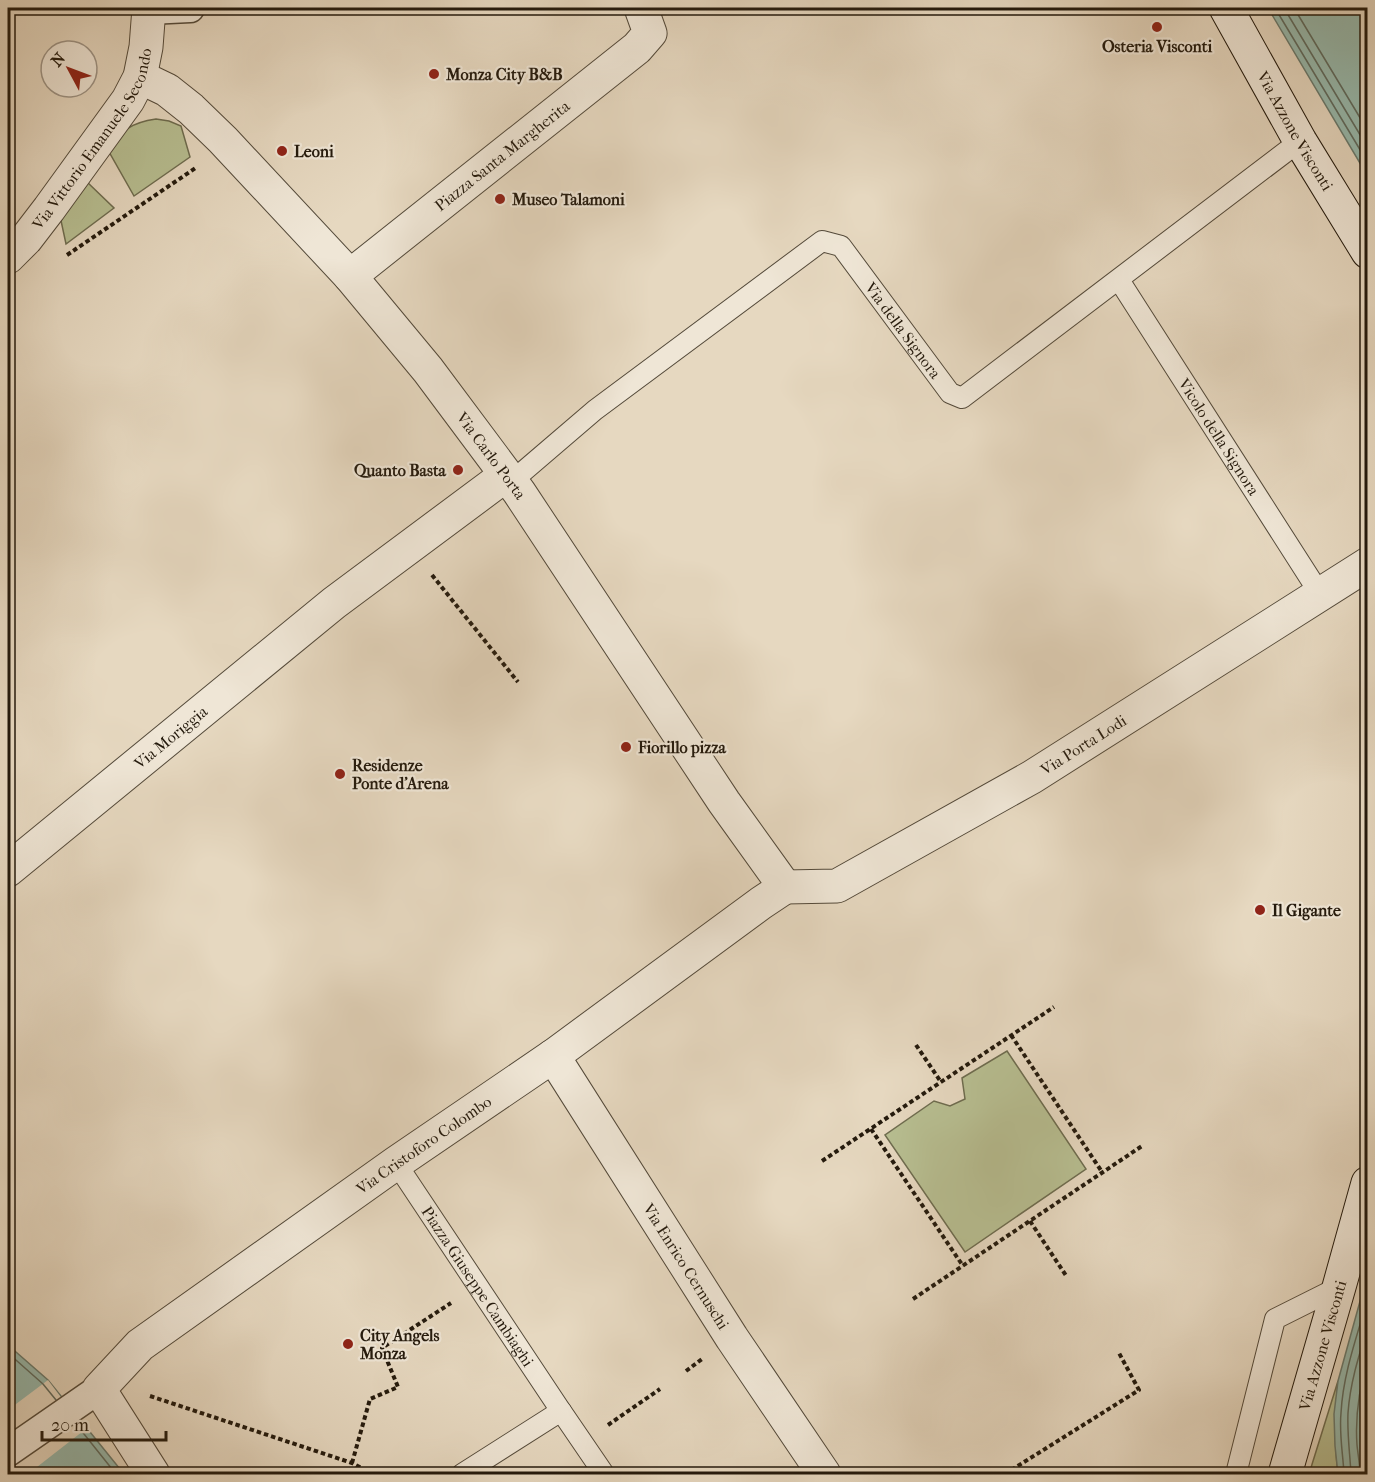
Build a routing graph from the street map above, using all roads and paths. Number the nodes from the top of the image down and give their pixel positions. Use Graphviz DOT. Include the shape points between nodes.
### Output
graph roads {
  1 [pos="190,8"];
  2 [pos="1226,8"];
  3 [pos="149,9"];
  4 [pos="646,20"];
  5 [pos="140,77"];
  6 [pos="223,140"];
  7 [pos="1300,141"];
  8 [pos="1368,252"];
  9 [pos="67,255"];
  10 [pos="8,257"];
  11 [pos="350,276"];
  12 [pos="1119,280"];
  13 [pos="509,479"];
  14 [pos="409,547"];
  15 [pos="1368,564"];
  16 [pos="1320,594"];
  17 [pos="518,682"];
  18 [pos="8,870"];
  19 [pos="785,887"];
  20 [pos="1054,1007"];
  21 [pos="1011,1035"];
  22 [pos="916,1045"];
  23 [pos="553,1056"];
  24 [pos="941,1082"];
  25 [pos="871,1129"];
  26 [pos="1142,1146"];
  27 [pos="822,1161"];
  28 [pos="396,1163"];
  29 [pos="1102,1172"];
  30 [pos="1368,1183"];
  31 [pos="1030,1221"];
  32 [pos="963,1266"];
  33 [pos="1067,1277"];
  34 [pos="478,1286"];
  35 [pos="1339,1287"];
  36 [pos="913,1299"];
  37 [pos="1119,1353"];
  38 [pos="99,1389"];
  39 [pos="660,1389"];
  40 [pos="561,1411"];
  41 [pos="583,1442"];
  42 [pos="8,1452"];
  43 [pos="352,1463"];
  44 [pos="153,1474"];
  45 [pos="373,1474"];
  46 [pos="462,1474"];
  47 [pos="604,1474"];
  48 [pos="824,1474"];
  49 [pos="1005,1474"];
  50 [pos="1236,1474"];
  51 [pos="1286,1474"];
  1 -- 3 [label="street"];
  2 -- 7 [label="street, Via Azzone Visconti"];
  3 -- 5 [label="street, Via Vittorio Emanuele Secondo"];
  4 -- 11 [label="street, Piazza Santa Margherita" via="637,48"];
  5 -- 6 [label="street, Via Carlo Porta" via="167,90"];
  5 -- 10 [label="street, Via Vittorio Emanuele Secondo" via="115,119 49,209"];
  6 -- 9 [label="path" via="198,166"];
  6 -- 11 [label="street, Via Carlo Porta"];
  7 -- 8 [label="street, Via Azzone Visconti"];
  7 -- 12 [label="lane, Via della Signora"];
  11 -- 13 [label="street, Via Carlo Porta" via="428,370"];
  12 -- 13 [label="lane, Via della Signora" via="962,398 950,393 841,246 822,241"];
  12 -- 16 [label="lane, Vicolo della Signora"];
  13 -- 14 [label="street, Via Moriggia"];
  13 -- 19 [label="street, Via Carlo Porta"];
  14 -- 17 [label="path"];
  14 -- 18 [label="street, Via Moriggia" via="334,603"];
  15 -- 16 [label="street, Via Porta Lodi"];
  16 -- 19 [label="street, Via Porta Lodi" via="1032,777 837,886"];
  19 -- 23 [label="street, Via Cristoforo Colombo"];
  20 -- 21 [label="path"];
  21 -- 24 [label="path"];
  21 -- 29 [label="path"];
  22 -- 24 [label="path"];
  23 -- 28 [label="street, Via Cristoforo Colombo"];
  23 -- 48 [label="street, Via Enrico Cernuschi" via="732,1338"];
  24 -- 25 [label="path"];
  25 -- 27 [label="path"];
  25 -- 32 [label="path"];
  26 -- 29 [label="path"];
  28 -- 34 [label="lane, Piazza Giuseppe Cambiaghi"];
  28 -- 38 [label="street, Via Cristoforo Colombo" via="140,1345"];
  29 -- 31 [label="path"];
  30 -- 35 [label="street, Via Azzone Visconti"];
  31 -- 32 [label="path"];
  31 -- 33 [label="path"];
  32 -- 36 [label="path"];
  34 -- 40 [label="lane, Piazza Giuseppe Cambiaghi"];
  34 -- 43 [label="path" via="381,1348 398,1387 370,1399"];
  35 -- 50 [label="lane" via="1275,1319"];
  35 -- 51 [label="street, Via Azzone Visconti"];
  37 -- 49 [label="path" via="1139,1390"];
  38 -- 42 [label="street, Via Cristoforo Colombo"];
  38 -- 43 [label="path" via="140,1393"];
  38 -- 44 [label="street"];
  39 -- 41 [label="path"];
  40 -- 41 [label="lane, Piazza Giuseppe Cambiaghi"];
  40 -- 46 [label="lane"];
  41 -- 47 [label="lane, Piazza Giuseppe Cambiaghi"];
  43 -- 45 [label="path"];
}
